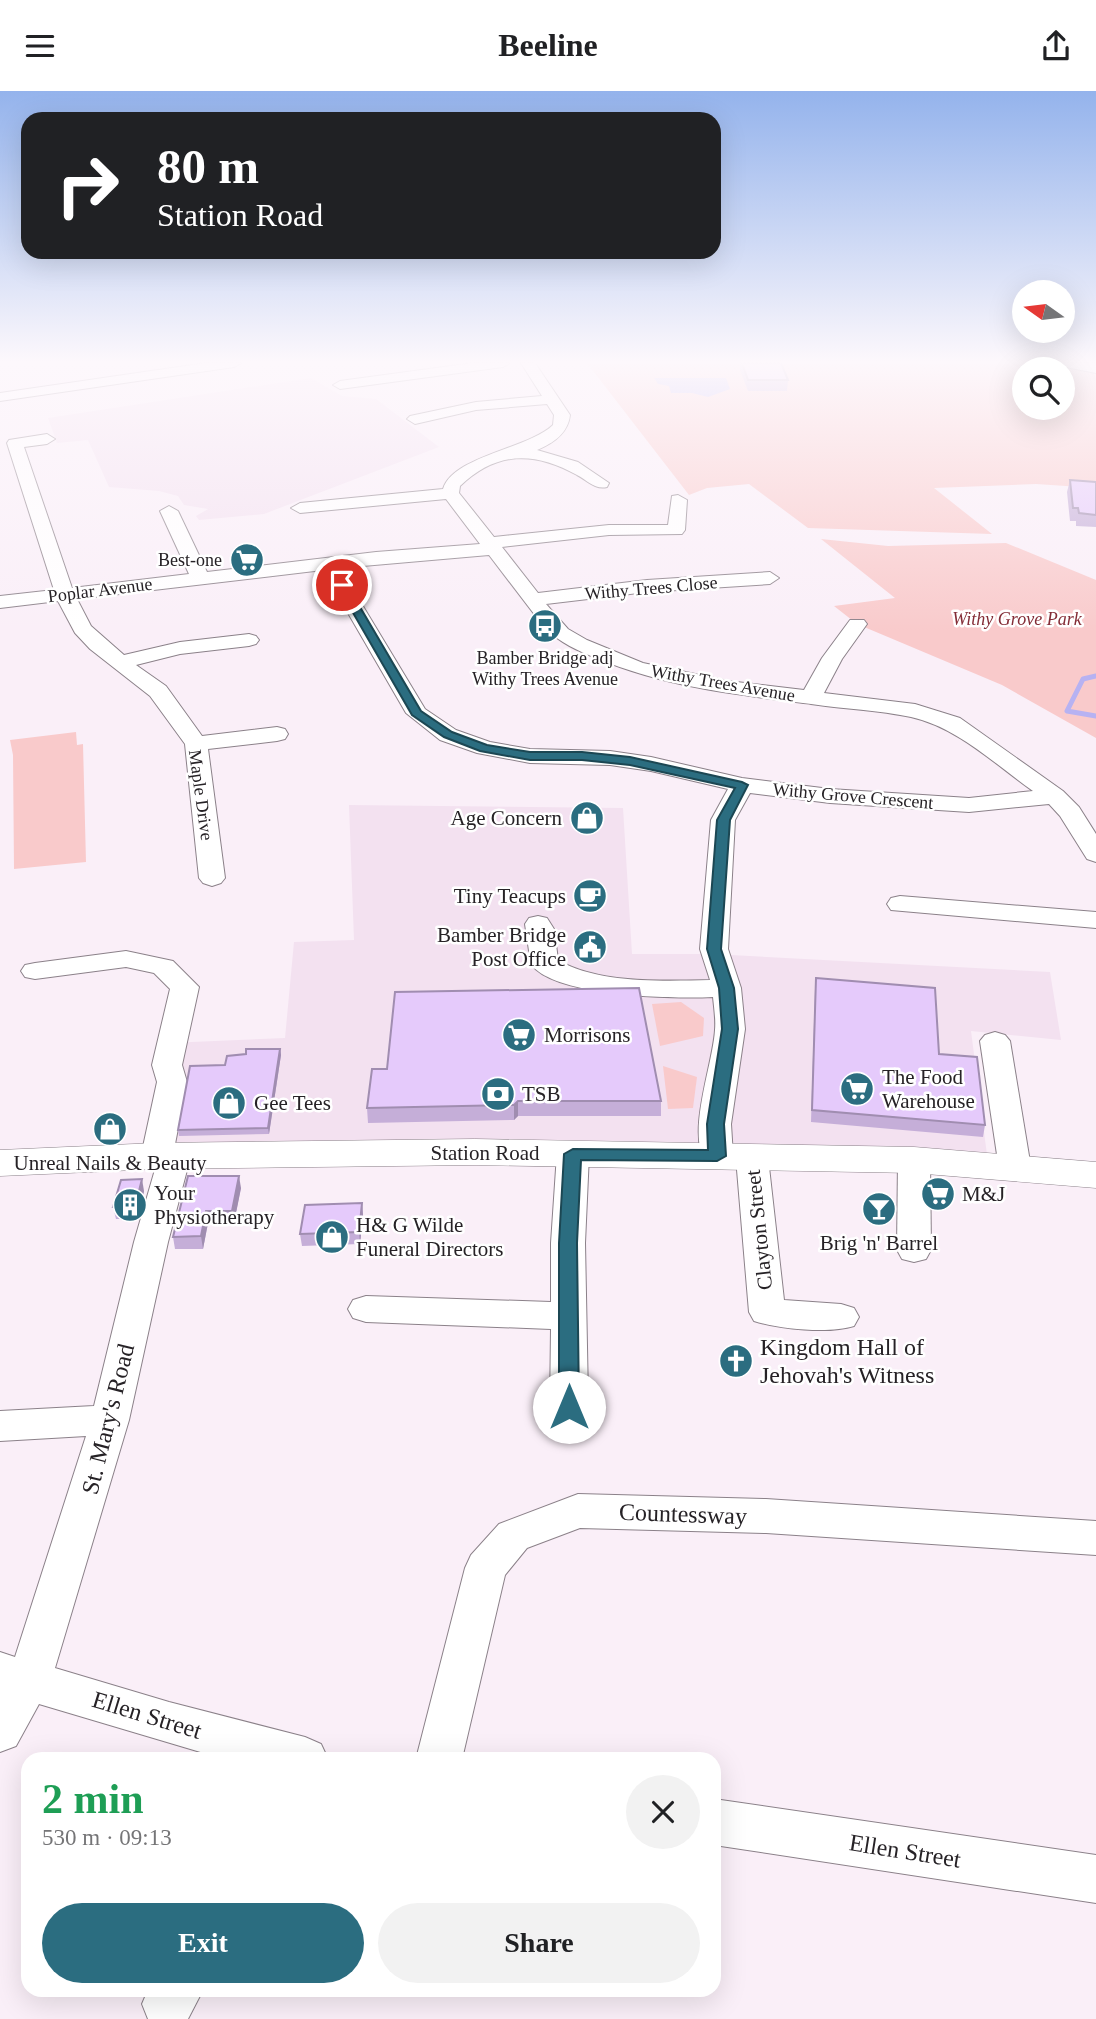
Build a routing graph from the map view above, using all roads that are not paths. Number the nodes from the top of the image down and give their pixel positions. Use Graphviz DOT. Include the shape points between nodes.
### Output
graph roads {
  1 [pos="19,453"];
  2 [pos="511,453"];
  3 [pos="531,453"];
  4 [pos="601,483"];
  5 [pos="451,493"];
  6 [pos="678,500"];
  7 [pos="300,508"];
  8 [pos="169,511"];
  9 [pos="490,546"];
  10 [pos="329,563"];
  11 [pos="770,577"];
  12 [pos="200,578"];
  13 [pos="65,595"];
  14 [pos="531,600"];
  15 [pos="0,602"];
  16 [pos="858,624"];
  17 [pos="249,640"];
  18 [pos="121,661"];
  19 [pos="811,698"];
  20 [pos="277,734"];
  21 [pos="196,744"];
  22 [pos="742,785"];
  23 [pos="1055,796"];
  24 [pos="1096,854"];
  25 [pos="212,878"];
  26 [pos="900,904"];
  27 [pos="1096,920"];
  28 [pos="538,924"];
  29 [pos="35,971"];
  30 [pos="727,988"];
  31 [pos="995,1041"];
  32 [pos="573,1154"];
  33 [pos="166,1156"];
  34 [pos="734,1156"];
  35 [pos="914,1160"];
  36 [pos="0,1163"];
  37 [pos="1015,1168"];
  38 [pos="1096,1175"];
  39 [pos="914,1250"];
  40 [pos="366,1309"];
  41 [pos="568,1316"];
  42 [pos="841,1317"];
  43 [pos="576,1409"];
  44 [pos="110,1420"];
  45 [pos="0,1426"];
  46 [pos="1096,1538"];
  47 [pos="15,1676"];
  48 [pos="0,1731"];
  49 [pos="274,1752"];
  50 [pos="441,1752"];
  51 [pos="721,1823"];
  52 [pos="1096,1879"];
  1 -- 13 [label="street, Maple Drive"];
  2 -- 5 [label="street" via="470,469 452,485"];
  3 -- 4 [label="street" via="568,462"];
  5 -- 7 [label="street"];
  5 -- 9 [label="street, Withy Trees Avenue"];
  6 -- 9 [label="street, Poplar Avenue" via="676,530 609,530"];
  8 -- 12 [label="street"];
  9 -- 10 [label="street, Poplar Avenue"];
  9 -- 14 [label="street, Withy Trees Avenue"];
  10 -- 12 [label="street, Poplar Avenue"];
  10 -- 22 [label="street, Withy Grove Crescent" via="416,713 448,735 530,756 610,758"];
  11 -- 14 [label="street, Withy Trees Close"];
  12 -- 13 [label="street, Poplar Avenue"];
  13 -- 15 [label="street, Poplar Avenue"];
  13 -- 18 [label="street, Maple Drive" via="82,629"];
  14 -- 19 [label="street, Withy Trees Avenue" via="561,633 636,667 728,687"];
  16 -- 19 [label="street" via="832,658"];
  17 -- 18 [label="street"];
  18 -- 21 [label="street, Maple Drive" via="158,691"];
  19 -- 23 [label="street, Withy Trees Avenue" via="915,711 952,723"];
  20 -- 21 [label="street"];
  21 -- 25 [label="street, Maple Drive"];
  22 -- 23 [label="street, Withy Grove Crescent" via="969,805"];
  22 -- 30 [label="street" via="723,820 714,949"];
  23 -- 24 [label="street, Withy Trees Avenue"];
  26 -- 27 [label="street"];
  28 -- 30 [label="street" via="545,964 566,976 698,991"];
  29 -- 33 [label="street, St. Mary's Road" via="70,954 126,959 163,967 185,986 167,1065 172,1082"];
  30 -- 34 [label="street" via="730,1029 715,1124"];
  31 -- 37 [label="street"];
  32 -- 33 [label="main road, Station Road"];
  32 -- 34 [label="main road, Station Road"];
  32 -- 41 [label="street"];
  33 -- 36 [label="main road, Station Road"];
  33 -- 44 [label="street, St. Mary's Road"];
  34 -- 35 [label="main road, Station Road"];
  34 -- 42 [label="street, Clayton Street" via="767,1312"];
  35 -- 37 [label="main road, Station Road"];
  35 -- 39 [label="street"];
  37 -- 38 [label="main road, Station Road"];
  40 -- 41 [label="street"];
  41 -- 43 [label="street" via="569,1407"];
  44 -- 45 [label="street"];
  44 -- 47 [label="street, St. Mary's Road" via="75,1540"];
  46 -- 50 [label="street, Countessway" via="766,1516 578,1511 513,1536 486,1569"];
  47 -- 48 [label="street, St. Mary's Road"];
  47 -- 49 [label="street, Ellen Street"];
  51 -- 52 [label="street, Ellen Street"];
}
